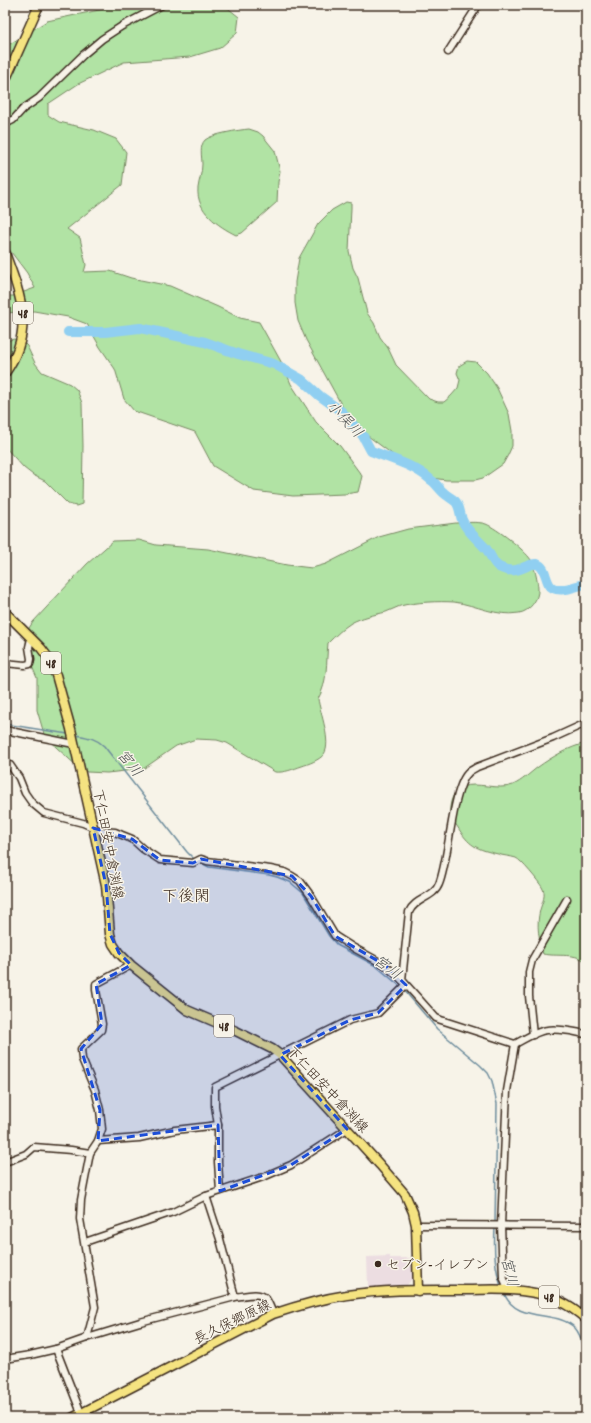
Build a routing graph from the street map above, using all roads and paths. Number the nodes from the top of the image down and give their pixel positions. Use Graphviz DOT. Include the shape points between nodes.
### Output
graph roads {
  1 [pos="39,5"];
  2 [pos="162,5"];
  3 [pos="476,5"];
  4 [pos="448,52"];
  5 [pos="5,81"];
  6 [pos="5,124"];
  7 [pos="5,253"];
  8 [pos="5,373"];
  9 [pos="5,612"];
  10 [pos="31,639"];
  11 [pos="5,662"];
  12 [pos="586,723"];
  13 [pos="5,730"];
  14 [pos="74,741"];
  15 [pos="5,763"];
  16 [pos="93,828"];
  17 [pos="567,900"];
  18 [pos="131,965"];
  19 [pos="404,983"];
  20 [pos="586,1034"];
  21 [pos="533,1035"];
  22 [pos="515,1044"];
  23 [pos="280,1055"];
  24 [pos="218,1125"];
  25 [pos="347,1129"];
  26 [pos="98,1141"];
  27 [pos="90,1153"];
  28 [pos="5,1162"];
  29 [pos="220,1191"];
  30 [pos="206,1196"];
  31 [pos="416,1225"];
  32 [pos="500,1225"];
  33 [pos="586,1226"];
  34 [pos="84,1242"];
  35 [pos="418,1290"];
  36 [pos="508,1290"];
  37 [pos="235,1297"];
  38 [pos="273,1314"];
  39 [pos="586,1319"];
  40 [pos="87,1338"];
  41 [pos="56,1349"];
  42 [pos="5,1359"];
  43 [pos="81,1413"];
  44 [pos="72,1418"];
  1 -- 5 [label="main road"];
  2 -- 6 [label="street" via="102,39 39,98"];
  3 -- 4 [label="street"];
  7 -- 8 [label="main road, 48" via="21,300 23,319 19,347"];
  9 -- 10 [label="main road, 下仁田安中倉渕線 / 48"];
  10 -- 11 [label="street" via="30,664"];
  10 -- 14 [label="main road, 下仁田安中倉渕線 / 48" via="41,648 54,671"];
  12 -- 19 [label="street" via="477,767 464,777 454,811 439,884 431,894 412,906 409,912"];
  13 -- 14 [label="street"];
  14 -- 16 [label="main road, 下仁田安中倉渕線 / 48"];
  15 -- 16 [label="street" via="10,765 19,778 32,803 44,813"];
  16 -- 18 [label="main road, 下仁田安中倉渕線 / 48" via="106,885 110,934 119,953"];
  16 -- 19 [label="street" via="115,832 132,839 143,850 160,860 193,863 201,859 284,872 300,881 322,911 335,936 385,965"];
  17 -- 21 [label="street" via="532,960 529,984"];
  18 -- 23 [label="main road, 下仁田安中倉渕線 / 48" via="187,1010 242,1034"];
  18 -- 26 [label="street" via="96,984 101,1030 81,1049 82,1059 100,1110 102,1129"];
  19 -- 22 [label="street" via="436,1018"];
  19 -- 23 [label="street" via="378,1013 350,1020"];
  20 -- 21 [label="street" via="557,1029"];
  21 -- 22 [label="street"];
  22 -- 32 [label="street" via="506,1090"];
  23 -- 24 [label="street" via="215,1087"];
  23 -- 25 [label="main road, 下仁田安中倉渕線 / 48"];
  24 -- 26 [label="street" via="175,1130 139,1138"];
  24 -- 29 [label="street"];
  25 -- 29 [label="street" via="291,1165"];
  25 -- 31 [label="main road, 下仁田安中倉渕線 / 48" via="405,1194"];
  26 -- 27 [label="street"];
  27 -- 28 [label="street" via="34,1148"];
  27 -- 34 [label="street" via="80,1219"];
  29 -- 30 [label="street"];
  30 -- 34 [label="street" via="173,1212"];
  30 -- 37 [label="street"];
  31 -- 32 [label="street"];
  31 -- 35 [label="main road, 下仁田安中倉渕線 / 48"];
  32 -- 33 [label="street"];
  32 -- 36 [label="street" via="503,1276"];
  34 -- 40 [label="street" via="94,1307"];
  35 -- 36 [label="main road, 48"];
  35 -- 38 [label="main road, 長久保郷原線" via="347,1295"];
  36 -- 39 [label="main road, 48" via="530,1292 553,1299"];
  37 -- 38 [label="street" via="262,1296"];
  37 -- 40 [label="street"];
  38 -- 43 [label="main road, 長久保郷原線"];
  40 -- 41 [label="street"];
  41 -- 42 [label="street"];
  41 -- 43 [label="street"];
  43 -- 44 [label="main road, 長久保郷原線"];
}
